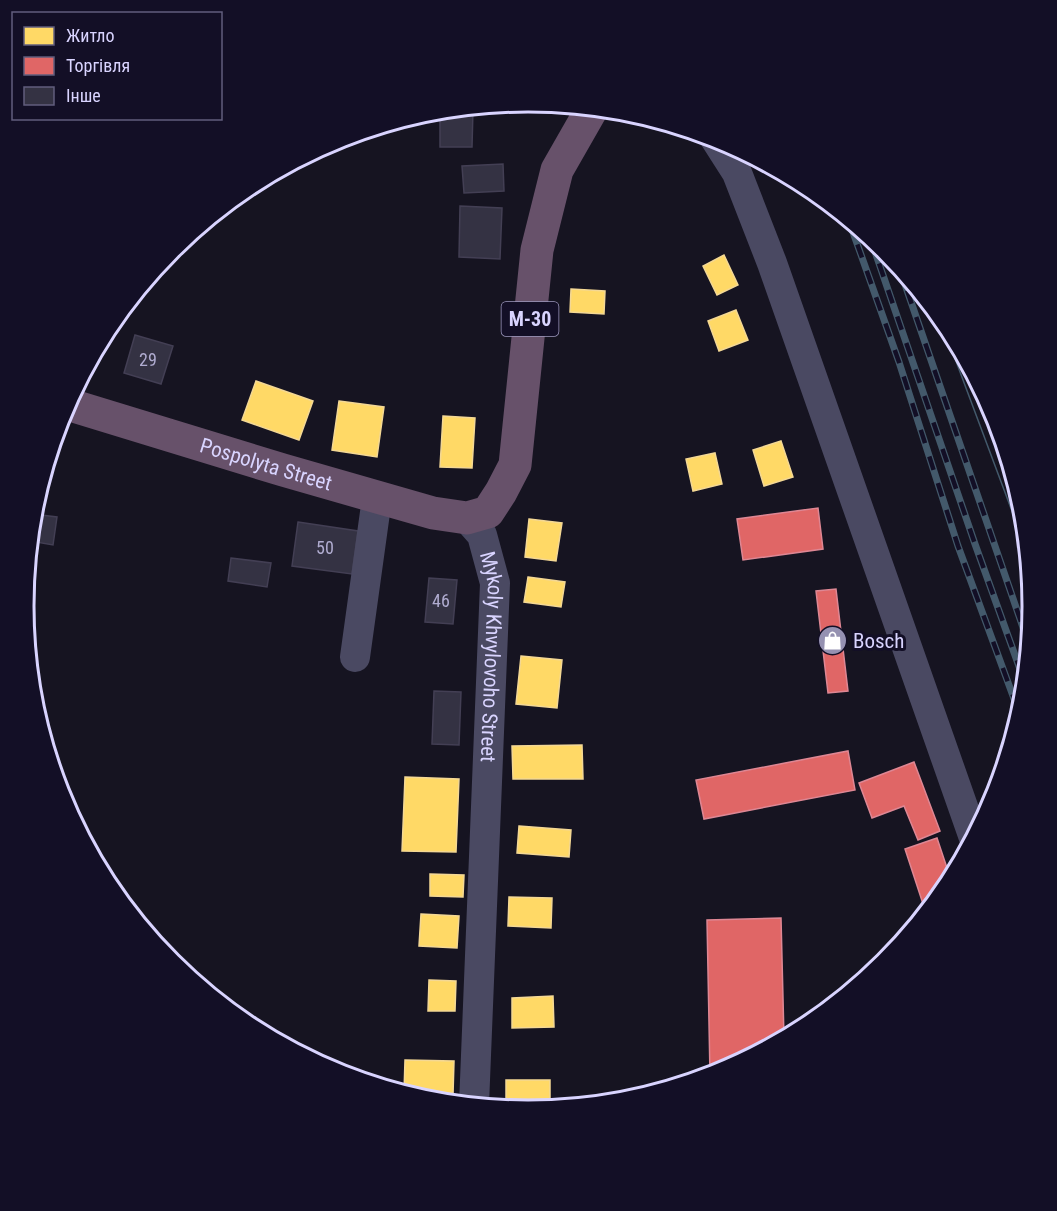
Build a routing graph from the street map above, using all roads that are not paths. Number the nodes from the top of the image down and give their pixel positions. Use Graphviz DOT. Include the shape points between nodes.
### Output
graph roads {
  1 [pos="588,116"];
  2 [pos="723,151"];
  3 [pos="76,407"];
  4 [pos="377,498"];
  5 [pos="467,518"];
  6 [pos="355,657"];
  7 [pos="970,827"];
  8 [pos="474,1096"];
  1 -- 5 [label="highway, М-30" via="557,170 537,250 515,465 488,512"];
  2 -- 7 [label="street" via="737,173 771,263"];
  3 -- 4 [label="highway, Pospolyta Street"];
  4 -- 5 [label="highway, Pospolyta Street"];
  4 -- 6 [label="street"];
  5 -- 8 [label="street, Mykoly Khvylovoho Street" via="482,535 495,583"];
}
